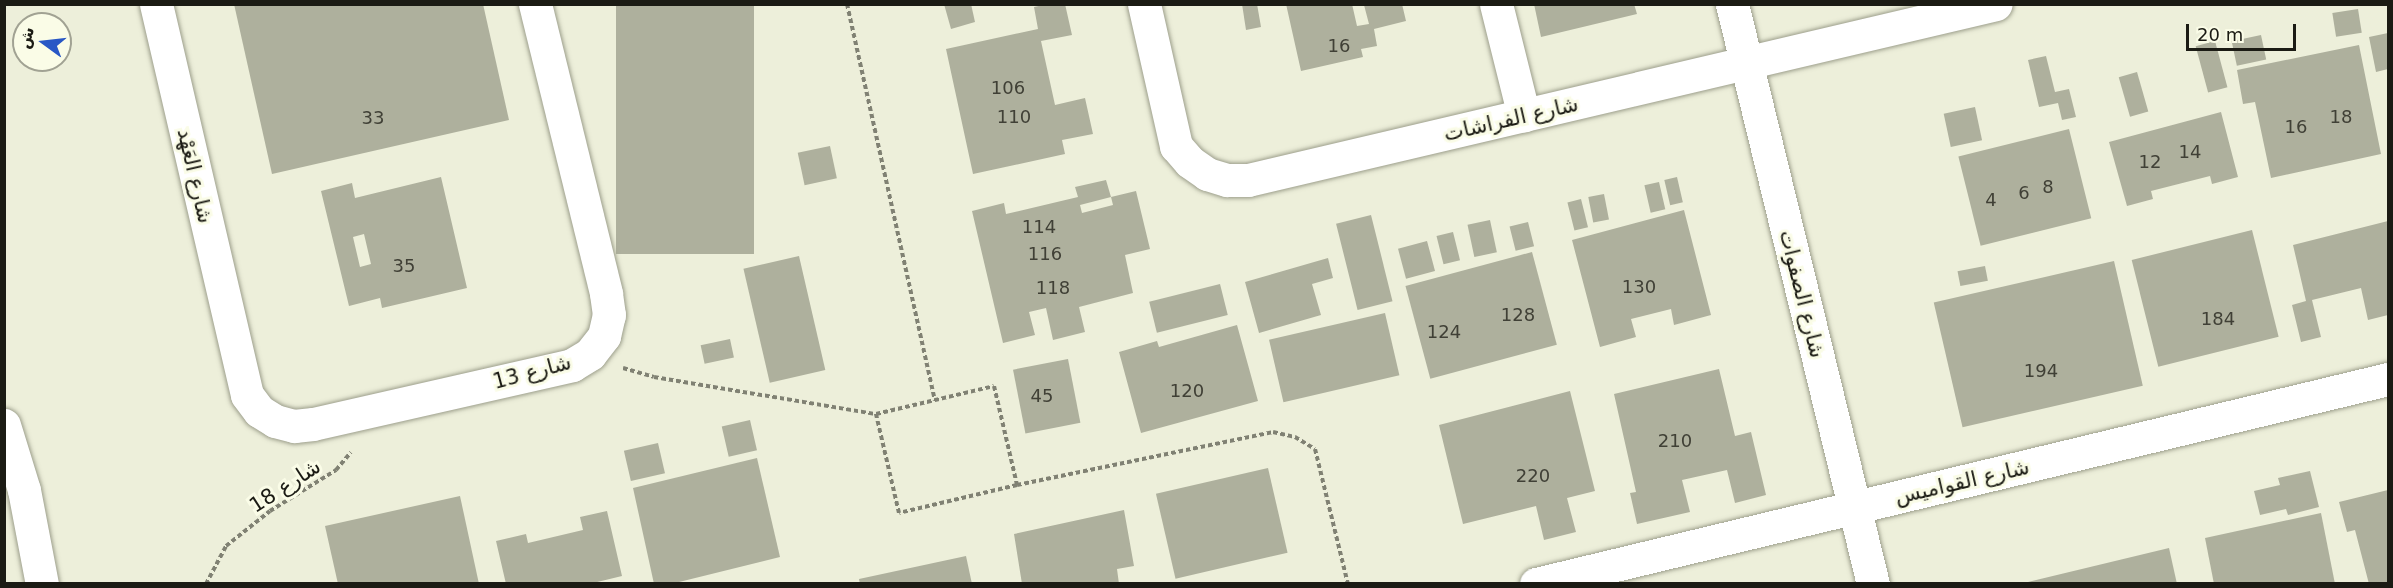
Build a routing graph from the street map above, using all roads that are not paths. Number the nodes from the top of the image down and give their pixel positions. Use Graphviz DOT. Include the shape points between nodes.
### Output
graph roads {
  1 [pos="156,4"];
  2 [pos="535,4"];
  3 [pos="1144,4"];
  4 [pos="1496,4"];
  5 [pos="1732,4"];
  6 [pos="1996,4"];
  7 [pos="1901,15"];
  8 [pos="1746,63"];
  9 [pos="1524,116"];
  10 [pos="234,347"];
  11 [pos="2388,379"];
  12 [pos="4,425"];
  13 [pos="1854,507"];
  14 [pos="42,584"];
  15 [pos="1536,584"];
  16 [pos="1873,584"];
  1 -- 10 [label="street, شارع العَهْد"];
  2 -- 10 [label="street, شارع 13" via="606,293 609,315 604,336 590,354 572,365 294,426 259,411 247,395"];
  3 -- 9 [label="street, شارع الفراشات" via="1176,147 1207,174 1227,180 1248,180"];
  4 -- 9 [label="street"];
  5 -- 8 [label="street, شارع الصفوات"];
  6 -- 7 [label="street, شارع الفراشات"];
  7 -- 8 [label="street, شارع الفراشات"];
  8 -- 9 [label="street, شارع الفراشات"];
  8 -- 13 [label="street, شارع الصفوات"];
  11 -- 13 [label="street, شارع القواميس"];
  12 -- 14 [label="street" via="24,490"];
  13 -- 15 [label="street, شارع القواميس"];
  13 -- 16 [label="street, شارع الصفوات"];
}
